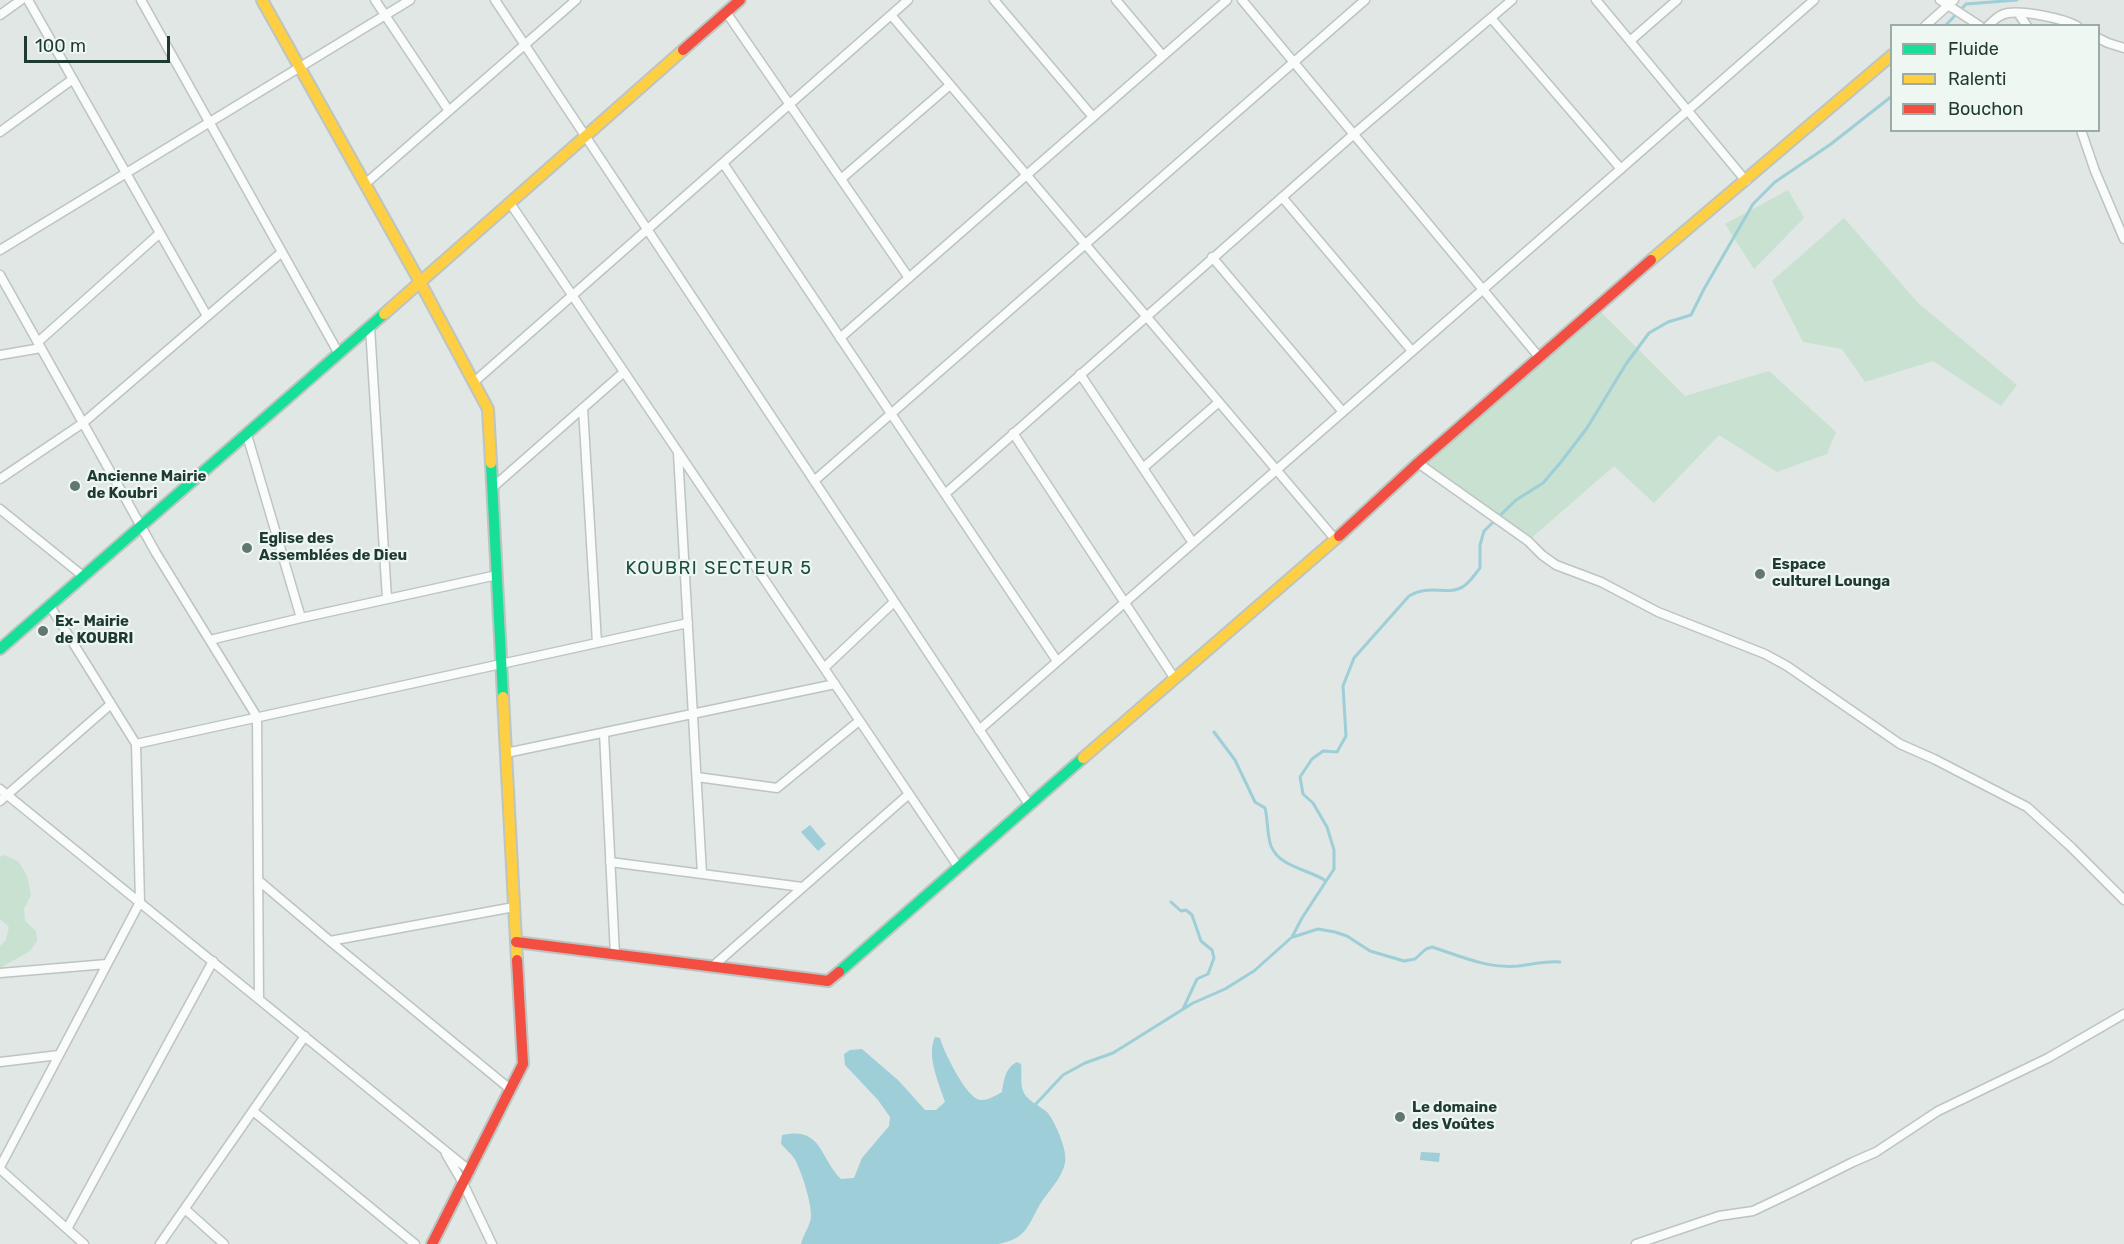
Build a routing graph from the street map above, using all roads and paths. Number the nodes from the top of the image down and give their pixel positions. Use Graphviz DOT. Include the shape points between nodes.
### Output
graph roads {
  1 [pos="21,0"];
  2 [pos="28,0"];
  3 [pos="141,0"];
  4 [pos="262,0"];
  5 [pos="375,0"];
  6 [pos="410,0"];
  7 [pos="495,0"];
  8 [pos="576,0"];
  9 [pos="740,0"];
  10 [pos="908,0"];
  11 [pos="994,0"];
  12 [pos="1116,0"];
  13 [pos="1227,0"];
  14 [pos="1242,0"];
  15 [pos="1365,0"];
  16 [pos="1512,0"];
  17 [pos="1596,0"];
  18 [pos="1677,0"];
  19 [pos="1814,0"];
  20 [pos="1940,0"];
  21 [pos="1951,1"];
  22 [pos="726,7"];
  23 [pos="2018,14"];
  24 [pos="0,15"];
  25 [pos="385,15"];
  26 [pos="891,15"];
  27 [pos="1491,18"];
  28 [pos="1927,24"];
  29 [pos="1978,24"];
  30 [pos="1990,24"];
  31 [pos="2026,24"];
  32 [pos="2071,24"];
  33 [pos="2100,39"];
  34 [pos="1630,41"];
  35 [pos="524,45"];
  36 [pos="2124,48"];
  37 [pos="1163,56"];
  38 [pos="1890,57"];
  39 [pos="1294,62"];
  40 [pos="300,67"];
  41 [pos="73,79"];
  42 [pos="950,85"];
  43 [pos="789,104"];
  44 [pos="1688,110"];
  45 [pos="449,111"];
  46 [pos="1093,117"];
  47 [pos="209,122"];
  48 [pos="0,132"];
  49 [pos="2082,132"];
  50 [pos="1354,134"];
  51 [pos="585,136"];
  52 [pos="723,163"];
  53 [pos="1621,169"];
  54 [pos="126,173"];
  55 [pos="1027,175"];
  56 [pos="841,179"];
  57 [pos="1746,181"];
  58 [pos="365,184"];
  59 [pos="1282,197"];
  60 [pos="510,203"];
  61 [pos="647,230"];
  62 [pos="160,233"];
  63 [pos="2124,239"];
  64 [pos="1085,244"];
  65 [pos="0,250"];
  66 [pos="282,252"];
  67 [pos="1212,257"];
  68 [pos="0,275"];
  69 [pos="909,278"];
  70 [pos="420,282"];
  71 [pos="1483,289"];
  72 [pos="572,296"];
  73 [pos="1145,315"];
  74 [pos="207,316"];
  75 [pos="370,326"];
  76 [pos="840,338"];
  77 [pos="40,345"];
  78 [pos="1412,351"];
  79 [pos="339,354"];
  80 [pos="0,355"];
  81 [pos="1539,357"];
  82 [pos="624,372"];
  83 [pos="1080,374"];
  84 [pos="474,382"];
  85 [pos="1219,402"];
  86 [pos="583,408"];
  87 [pos="1343,412"];
  88 [pos="891,414"];
  89 [pos="83,423"];
  90 [pos="1013,433"];
  91 [pos="248,435"];
  92 [pos="678,452"];
  93 [pos="1418,463"];
  94 [pos="1143,468"];
  95 [pos="1276,470"];
  96 [pos="0,479"];
  97 [pos="814,481"];
  98 [pos="492,488"];
  99 [pos="945,494"];
  100 [pos="0,509"];
  101 [pos="141,526"];
  102 [pos="1335,540"];
  103 [pos="1193,543"];
  104 [pos="497,575"];
  105 [pos="83,576"];
  106 [pos="387,599"];
  107 [pos="894,602"];
  108 [pos="1125,602"];
  109 [pos="50,606"];
  110 [pos="301,618"];
  111 [pos="688,623"];
  112 [pos="210,640"];
  113 [pos="597,643"];
  114 [pos="0,649"];
  115 [pos="1057,661"];
  116 [pos="501,663"];
  117 [pos="824,668"];
  118 [pos="1175,679"];
  119 [pos="835,684"];
  120 [pos="111,704"];
  121 [pos="693,714"];
  122 [pos="257,717"];
  123 [pos="859,721"];
  124 [pos="979,730"];
  125 [pos="604,733"];
  126 [pos="136,744"];
  127 [pos="506,753"];
  128 [pos="697,777"];
  129 [pos="4,792"];
  130 [pos="909,794"];
  131 [pos="0,801"];
  132 [pos="1029,806"];
  133 [pos="610,862"];
  134 [pos="959,868"];
  135 [pos="702,874"];
  136 [pos="258,880"];
  137 [pos="802,887"];
  138 [pos="2124,900"];
  139 [pos="140,902"];
  140 [pos="514,907"];
  141 [pos="330,941"];
  142 [pos="516,942"];
  143 [pos="615,955"];
  144 [pos="213,961"];
  145 [pos="107,964"];
  146 [pos="712,967"];
  147 [pos="0,973"];
  148 [pos="259,999"];
  149 [pos="2124,1014"];
  150 [pos="305,1036"];
  151 [pos="59,1055"];
  152 [pos="0,1062"];
  153 [pos="510,1089"];
  154 [pos="253,1111"];
  155 [pos="443,1149"];
  156 [pos="0,1168"];
  157 [pos="469,1170"];
  158 [pos="463,1183"];
  159 [pos="185,1209"];
  160 [pos="67,1229"];
  161 [pos="84,1244"];
  162 [pos="160,1244"];
  163 [pos="224,1244"];
  164 [pos="415,1244"];
  165 [pos="432,1244"];
  166 [pos="492,1244"];
  167 [pos="1636,1244"];
  1 -- 24 [label="street"];
  2 -- 41 [label="street"];
  3 -- 47 [label="street"];
  4 -- 40 [label="main road"];
  5 -- 25 [label="street"];
  6 -- 25 [label="street"];
  7 -- 35 [label="street"];
  8 -- 35 [label="street"];
  9 -- 22 [label="main road"];
  10 -- 26 [label="street"];
  11 -- 46 [label="street"];
  12 -- 37 [label="street"];
  13 -- 37 [label="street"];
  14 -- 39 [label="street"];
  15 -- 39 [label="street"];
  16 -- 27 [label="street"];
  17 -- 34 [label="street"];
  18 -- 34 [label="street"];
  19 -- 44 [label="street"];
  20 -- 21 [label="street"];
  21 -- 28 [label="street"];
  21 -- 29 [label="street"];
  22 -- 43 [label="street"];
  22 -- 51 [label="main road"];
  23 -- 30 [label="street" via="2007,13"];
  23 -- 31 [label="street"];
  23 -- 32 [label="street"];
  25 -- 40 [label="street"];
  25 -- 45 [label="street"];
  26 -- 42 [label="street"];
  26 -- 43 [label="street"];
  27 -- 50 [label="street"];
  27 -- 53 [label="street"];
  33 -- 36 [label="street"];
  34 -- 44 [label="street"];
  35 -- 45 [label="street"];
  35 -- 51 [label="street"];
  37 -- 46 [label="street"];
  38 -- 57 [label="main road"];
  39 -- 50 [label="street"];
  39 -- 64 [label="street"];
  40 -- 47 [label="street"];
  40 -- 58 [label="main road"];
  41 -- 48 [label="street"];
  41 -- 54 [label="street"];
  42 -- 55 [label="street"];
  42 -- 56 [label="street"];
  43 -- 52 [label="street"];
  43 -- 56 [label="street"];
  44 -- 53 [label="street"];
  44 -- 57 [label="street"];
  45 -- 58 [label="street"];
  46 -- 55 [label="street"];
  47 -- 54 [label="street"];
  47 -- 66 [label="street"];
  49 -- 63 [label="street"];
  50 -- 59 [label="street"];
  50 -- 71 [label="street"];
  51 -- 60 [label="main road"];
  51 -- 61 [label="street"];
  52 -- 61 [label="street"];
  52 -- 76 [label="street"];
  53 -- 71 [label="street"];
  54 -- 62 [label="street"];
  54 -- 65 [label="street"];
  55 -- 64 [label="street"];
  55 -- 69 [label="street"];
  56 -- 69 [label="street"];
  57 -- 81 [label="main road"];
  58 -- 70 [label="main road"];
  59 -- 67 [label="street"];
  59 -- 78 [label="street"];
  60 -- 70 [label="main road"];
  60 -- 72 [label="street"];
  61 -- 72 [label="street"];
  61 -- 97 [label="street"];
  62 -- 74 [label="street"];
  62 -- 77 [label="street"];
  64 -- 73 [label="street"];
  64 -- 88 [label="street"];
  66 -- 74 [label="street"];
  66 -- 79 [label="street"];
  67 -- 73 [label="street"];
  67 -- 87 [label="street"];
  68 -- 77 [label="street"];
  69 -- 76 [label="street"];
  70 -- 75 [label="main road"];
  70 -- 84 [label="main road"];
  71 -- 78 [label="street"];
  71 -- 81 [label="street"];
  72 -- 82 [label="street"];
  72 -- 84 [label="street"];
  73 -- 83 [label="street"];
  73 -- 85 [label="street"];
  74 -- 89 [label="street"];
  75 -- 79 [label="main road"];
  75 -- 106 [label="street"];
  76 -- 88 [label="street"];
  77 -- 80 [label="street"];
  77 -- 89 [label="street"];
  78 -- 87 [label="street"];
  79 -- 91 [label="main road"];
  81 -- 93 [label="main road"];
  82 -- 86 [label="street"];
  82 -- 92 [label="street"];
  83 -- 90 [label="street"];
  83 -- 94 [label="street"];
  84 -- 98 [label="main road" via="488,409"];
  85 -- 94 [label="street"];
  85 -- 95 [label="street"];
  86 -- 98 [label="street"];
  86 -- 113 [label="street"];
  87 -- 95 [label="street"];
  88 -- 97 [label="street"];
  88 -- 99 [label="street"];
  89 -- 96 [label="street"];
  89 -- 101 [label="street"];
  90 -- 99 [label="street"];
  90 -- 108 [label="street"];
  91 -- 101 [label="main road"];
  91 -- 110 [label="street"];
  92 -- 111 [label="street"];
  92 -- 117 [label="street"];
  93 -- 102 [label="main road"];
  93 -- 138 [label="street" via="1556,565 1658,612 1765,654 1900,744 2027,807"];
  94 -- 103 [label="street"];
  95 -- 102 [label="street"];
  95 -- 103 [label="street"];
  97 -- 107 [label="street"];
  98 -- 104 [label="main road"];
  99 -- 115 [label="street"];
  100 -- 105 [label="street"];
  101 -- 105 [label="main road"];
  101 -- 112 [label="street"];
  102 -- 118 [label="main road"];
  103 -- 108 [label="street"];
  104 -- 106 [label="street"];
  104 -- 116 [label="main road"];
  105 -- 109 [label="main road"];
  106 -- 110 [label="street"];
  107 -- 117 [label="street"];
  107 -- 124 [label="street"];
  108 -- 115 [label="street"];
  108 -- 118 [label="street"];
  109 -- 114 [label="main road"];
  109 -- 120 [label="street"];
  110 -- 112 [label="street"];
  111 -- 113 [label="street"];
  111 -- 121 [label="street"];
  112 -- 122 [label="street"];
  113 -- 116 [label="street"];
  115 -- 124 [label="street"];
  116 -- 122 [label="street"];
  116 -- 127 [label="main road"];
  117 -- 119 [label="street"];
  118 -- 132 [label="main road"];
  119 -- 121 [label="street"];
  119 -- 123 [label="street"];
  120 -- 126 [label="street"];
  120 -- 129 [label="street"];
  121 -- 125 [label="street"];
  121 -- 128 [label="street"];
  122 -- 126 [label="street"];
  122 -- 136 [label="street"];
  123 -- 128 [label="street" via="777,788"];
  123 -- 130 [label="street"];
  124 -- 132 [label="street"];
  125 -- 127 [label="street"];
  125 -- 133 [label="street"];
  126 -- 139 [label="street"];
  127 -- 140 [label="main road"];
  128 -- 135 [label="street"];
  129 -- 131 [label="street"];
  129 -- 139 [label="street"];
  130 -- 134 [label="street"];
  130 -- 137 [label="street"];
  132 -- 134 [label="main road"];
  133 -- 135 [label="street"];
  133 -- 143 [label="street"];
  134 -- 146 [label="main road" via="828,981"];
  135 -- 137 [label="street"];
  136 -- 141 [label="street"];
  136 -- 148 [label="street"];
  137 -- 146 [label="street"];
  139 -- 144 [label="street"];
  139 -- 145 [label="street"];
  140 -- 141 [label="street"];
  140 -- 142 [label="main road"];
  141 -- 153 [label="street"];
  142 -- 143 [label="main road"];
  142 -- 153 [label="main road" via="523,1064"];
  143 -- 146 [label="main road"];
  144 -- 148 [label="street"];
  144 -- 160 [label="street"];
  145 -- 147 [label="street"];
  145 -- 151 [label="street"];
  148 -- 150 [label="street"];
  149 -- 167 [label="street" via="2048,1058 1938,1111 1876,1152 1753,1211 1719,1216"];
  150 -- 154 [label="street"];
  150 -- 155 [label="street"];
  151 -- 152 [label="street"];
  151 -- 156 [label="street"];
  153 -- 157 [label="main road"];
  154 -- 159 [label="street"];
  154 -- 164 [label="street"];
  155 -- 157 [label="street"];
  155 -- 158 [label="street"];
  156 -- 160 [label="street"];
  157 -- 158 [label="main road"];
  158 -- 165 [label="main road"];
  158 -- 166 [label="street"];
  159 -- 162 [label="street"];
  159 -- 163 [label="street"];
  160 -- 161 [label="street"];
}
